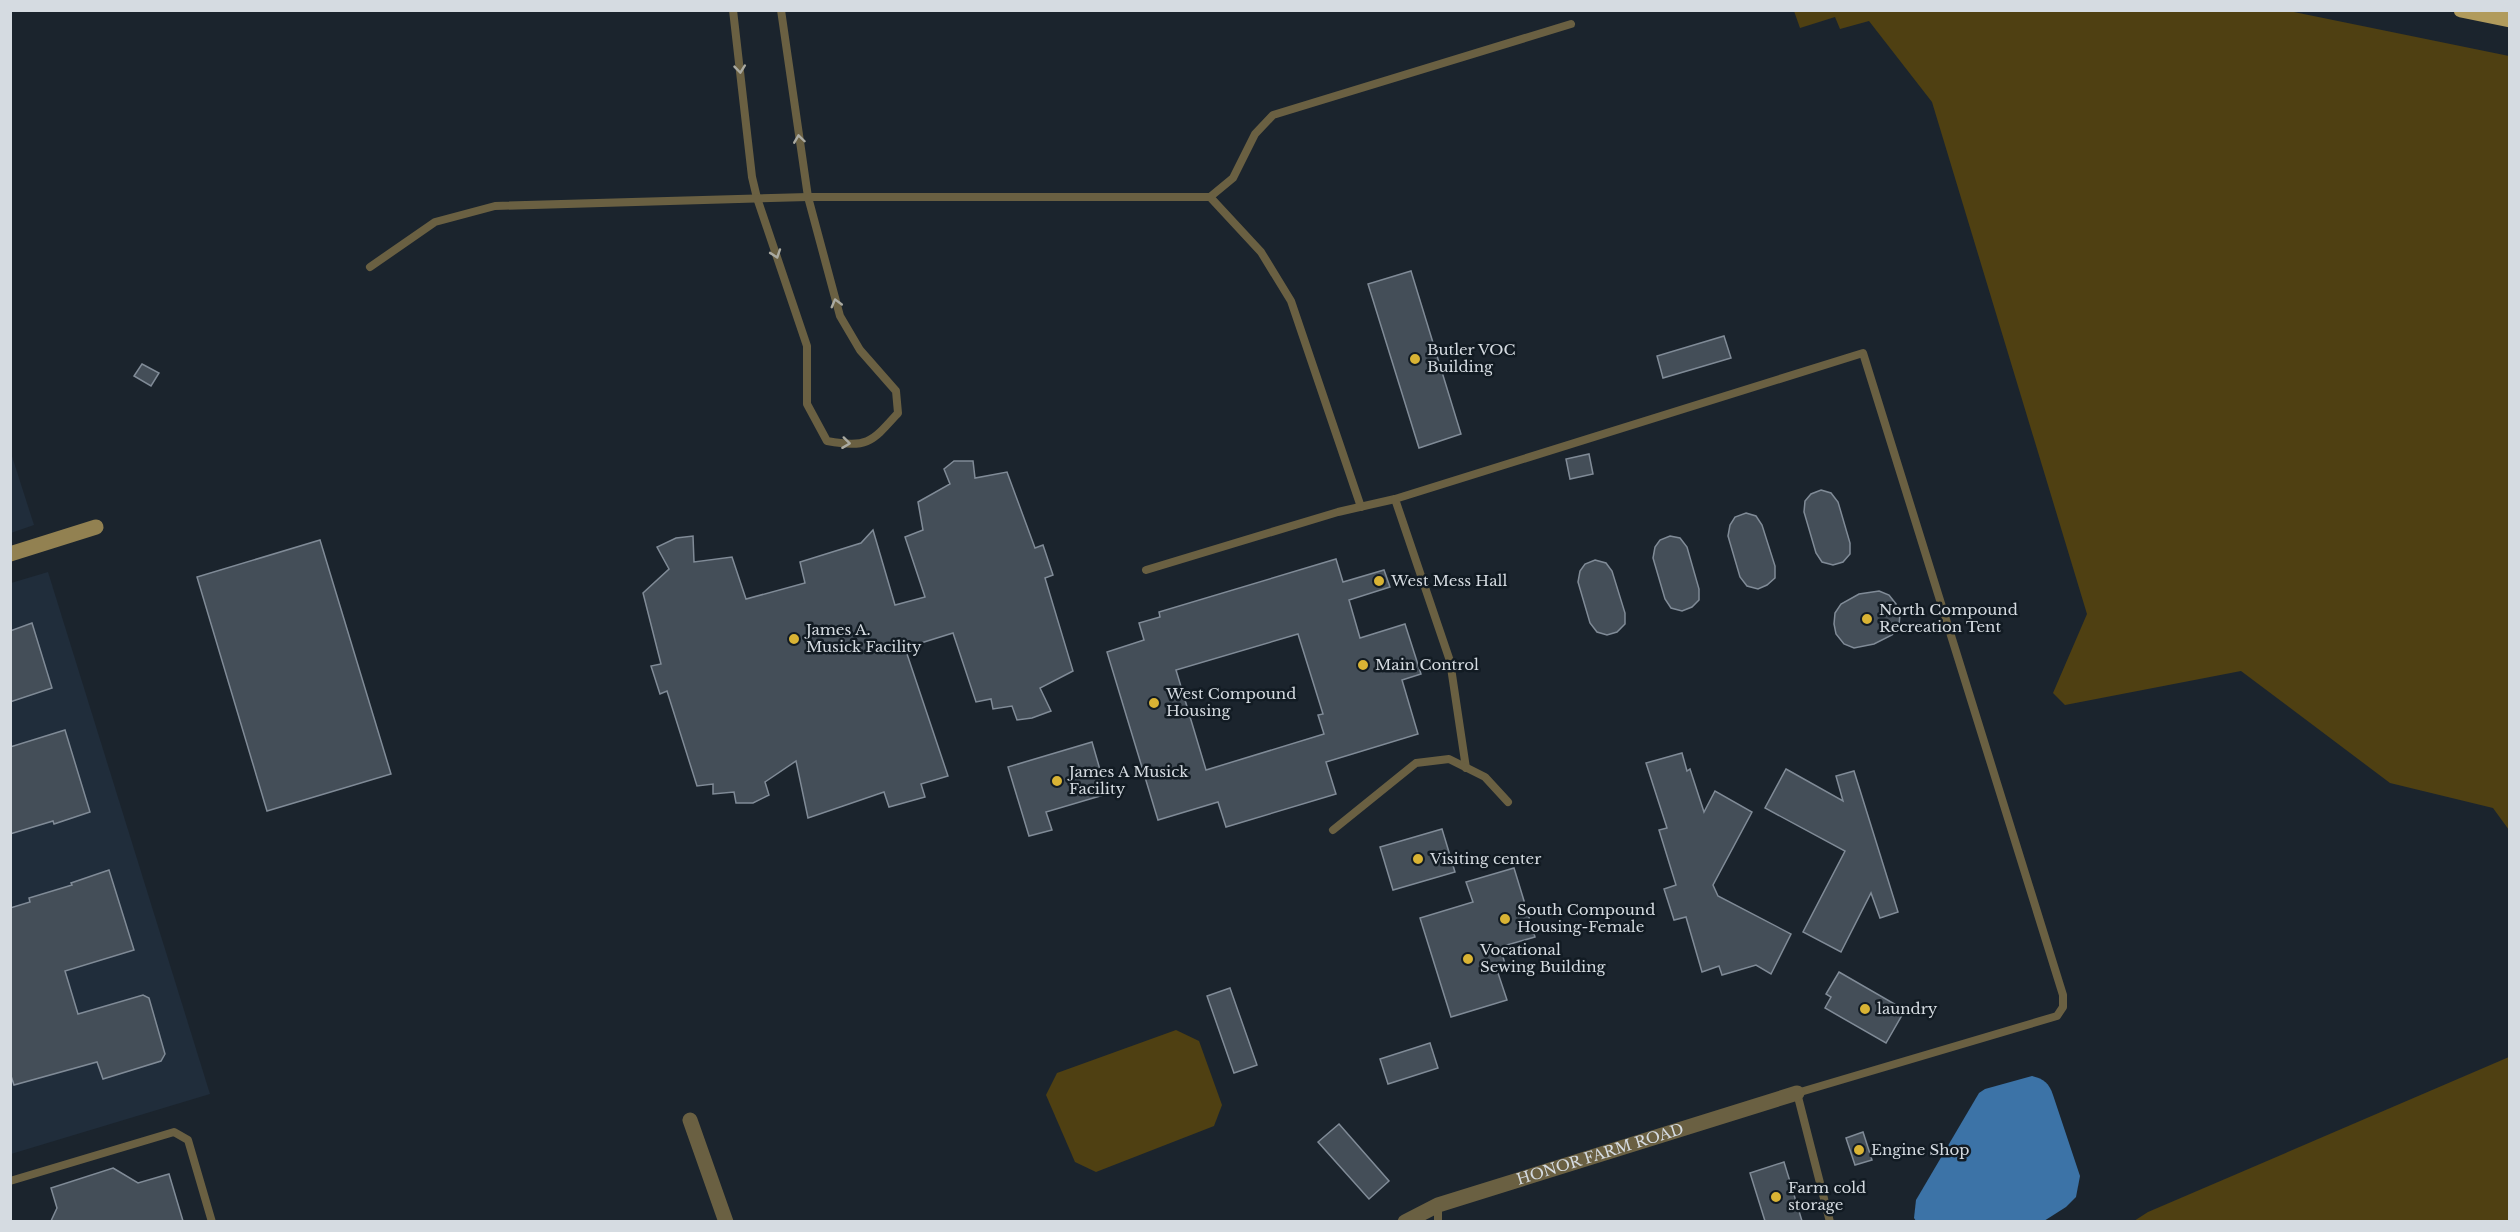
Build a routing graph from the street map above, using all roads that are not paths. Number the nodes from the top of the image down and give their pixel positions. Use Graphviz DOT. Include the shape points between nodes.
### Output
graph roads {
  1 [pos="733,10"];
  2 [pos="781,10"];
  3 [pos="2461,10"];
  4 [pos="2510,20"];
  5 [pos="1571,24"];
  6 [pos="808,197"];
  7 [pos="1210,197"];
  8 [pos="757,198"];
  9 [pos="370,267"];
  10 [pos="1395,499"];
  11 [pos="1361,507"];
  12 [pos="96,527"];
  13 [pos="10,554"];
  14 [pos="1146,570"];
  15 [pos="1466,768"];
  16 [pos="1508,802"];
  17 [pos="1334,830"];
  18 [pos="1797,1093"];
  19 [pos="690,1120"];
  20 [pos="10,1181"];
  21 [pos="1438,1205"];
  22 [pos="212,1221"];
  23 [pos="726,1221"];
  24 [pos="1405,1221"];
  25 [pos="1438,1221"];
  26 [pos="1830,1221"];
  1 -- 8 [label="lane, one-way"];
  6 -- 2 [label="lane, one-way"];
  3 -- 4 [label="main road"];
  5 -- 7 [label="lane" via="1273,116 1255,134 1233,178"];
  6 -- 7 [label="lane"];
  6 -- 8 [label="lane"];
  8 -- 6 [label="lane, one-way" via="807,346 807,404 827,441 853,445 874,440 898,413 896,391 860,350 840,316"];
  7 -- 11 [label="lane" via="1261,252 1291,301"];
  8 -- 9 [label="lane" via="495,206 435,222"];
  10 -- 11 [label="lane"];
  10 -- 15 [label="lane" via="1450,661"];
  10 -- 18 [label="lane" via="1863,353 2063,995 2063,1007 2057,1016"];
  11 -- 14 [label="lane"];
  12 -- 13 [label="street"];
  15 -- 16 [label="lane" via="1485,777"];
  15 -- 17 [label="lane" via="1449,759 1416,763"];
  18 -- 21 [label="street, HONOR FARM ROAD"];
  18 -- 26 [label="lane"];
  19 -- 23 [label="street"];
  20 -- 22 [label="lane" via="174,1132 188,1140"];
  21 -- 24 [label="street, HONOR FARM ROAD"];
  21 -- 25 [label="lane"];
}
